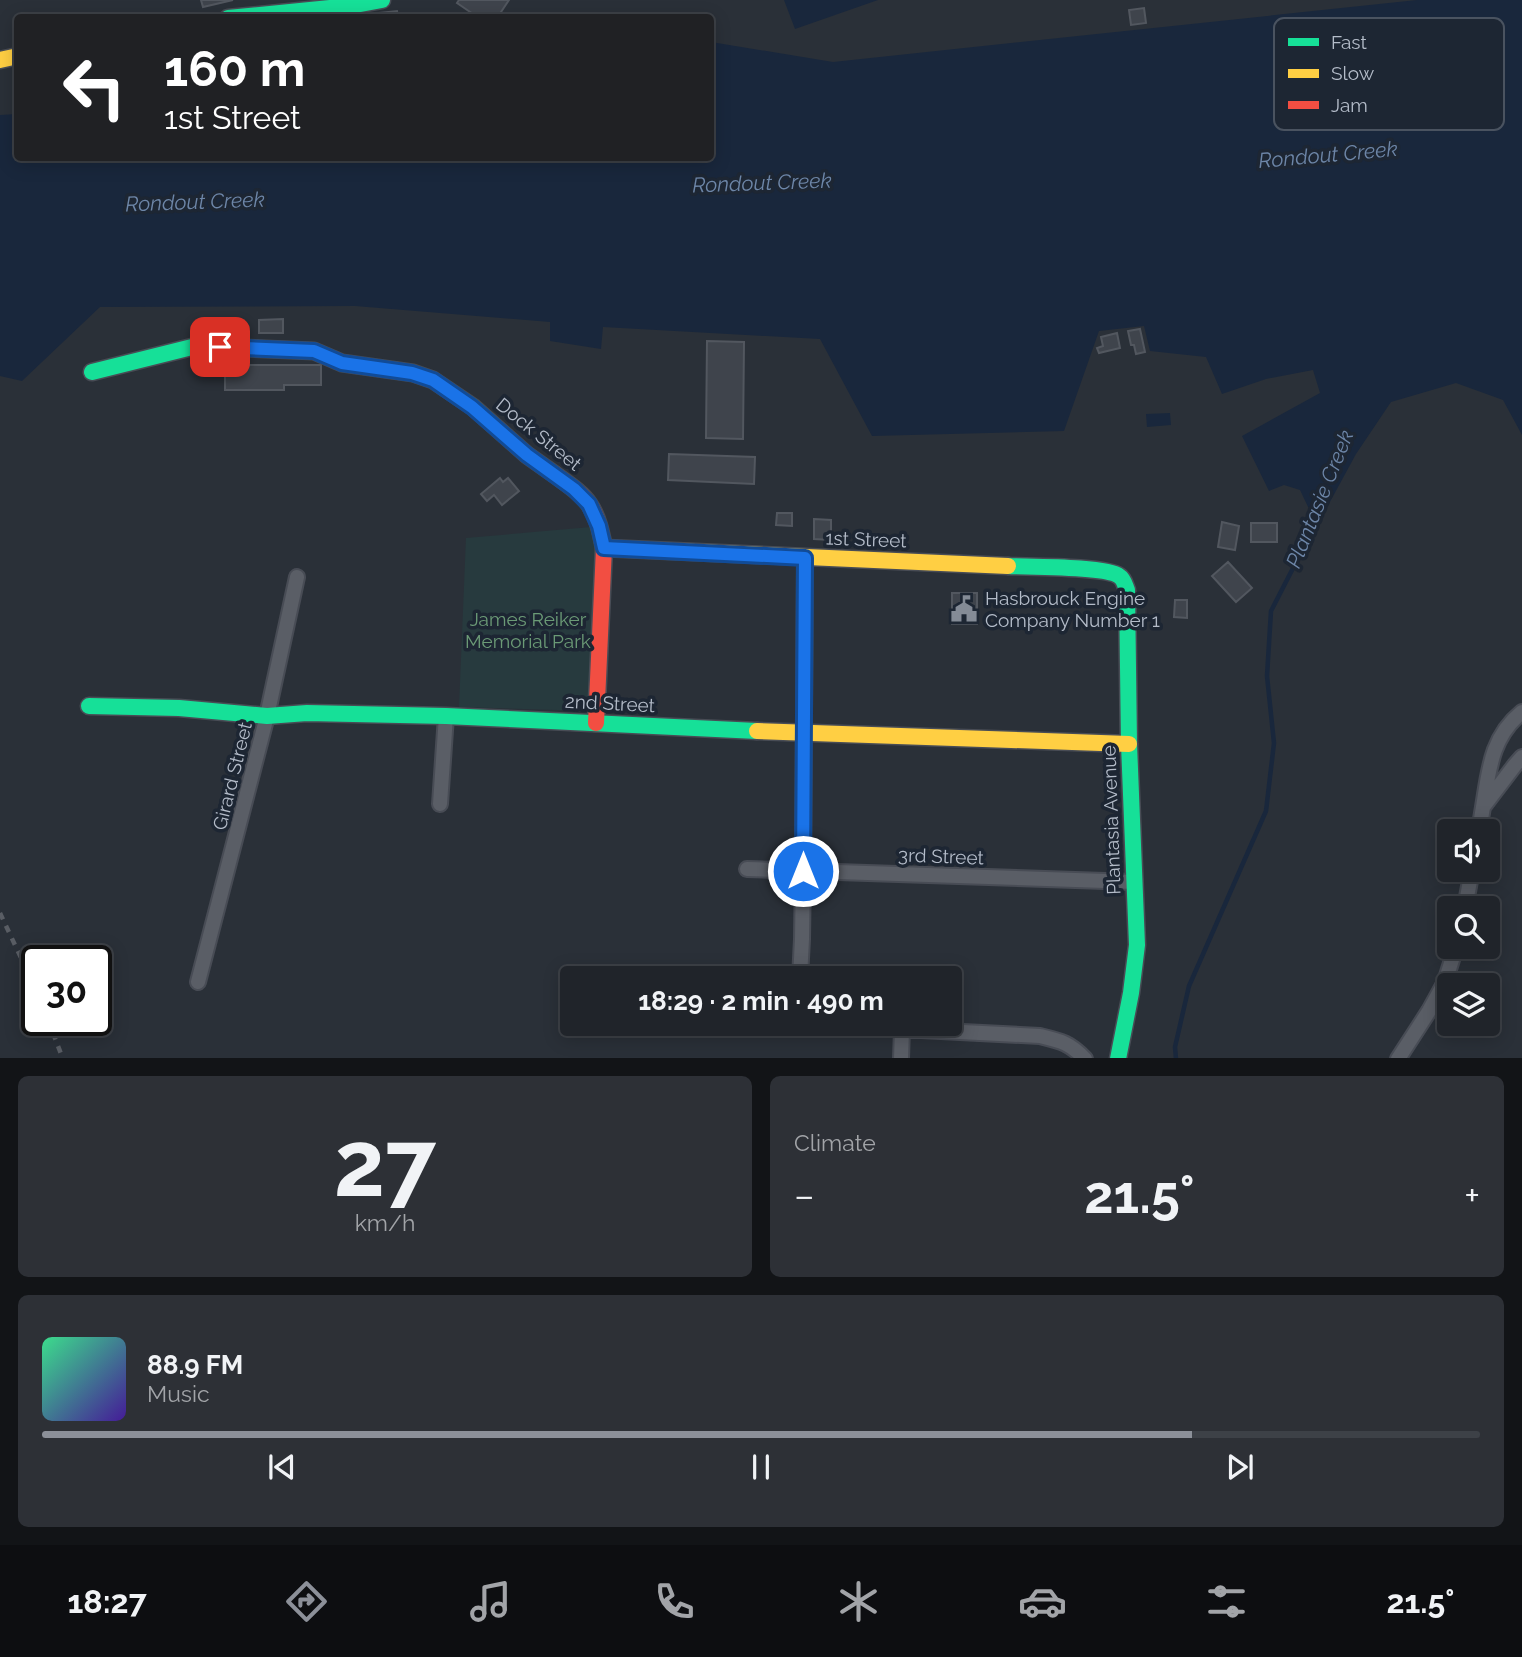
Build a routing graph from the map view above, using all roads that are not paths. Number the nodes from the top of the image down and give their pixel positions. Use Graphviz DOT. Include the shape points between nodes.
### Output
graph roads {
  1 [pos="382,0"];
  2 [pos="263,7"];
  3 [pos="241,14"];
  4 [pos="92,372"];
  5 [pos="604,548"];
  6 [pos="805,558"];
  7 [pos="297,578"];
  8 [pos="1124,579"];
  9 [pos="89,706"];
  10 [pos="1522,712"];
  11 [pos="267,716"];
  12 [pos="446,716"];
  13 [pos="596,723"];
  14 [pos="804,732"];
  15 [pos="1129,744"];
  16 [pos="1522,757"];
  17 [pos="440,804"];
  18 [pos="1483,807"];
  19 [pos="1481,819"];
  20 [pos="747,869"];
  21 [pos="803,871"];
  22 [pos="1135,882"];
  23 [pos="1452,959"];
  24 [pos="801,966"];
  25 [pos="198,982"];
  26 [pos="962,1033"];
  27 [pos="902,1036"];
  28 [pos="901,1058"];
  29 [pos="1084,1058"];
  30 [pos="1118,1058"];
  31 [pos="1399,1058"];
  1 -- 2 [label="street" via="350,6"];
  2 -- 3 [label="street"];
  4 -- 5 [label="street, Dock Street" via="196,346 314,351 342,363 433,380 574,489 589,504"];
  5 -- 6 [label="street, 1st Street"];
  5 -- 13 [label="street, Dock Street"];
  6 -- 8 [label="street, 1st Street" via="1101,570"];
  6 -- 14 [label="street"];
  7 -- 11 [label="street, Girard Street"];
  8 -- 15 [label="street, Plantasia Avenue"];
  9 -- 11 [label="street, 2nd Street"];
  10 -- 18 [label="street" via="1500,736"];
  11 -- 12 [label="street, 2nd Street"];
  11 -- 25 [label="street, Girard Street"];
  12 -- 13 [label="street, 2nd Street"];
  12 -- 17 [label="street"];
  13 -- 14 [label="street, 2nd Street"];
  14 -- 15 [label="street, 2nd Street"];
  14 -- 21 [label="street"];
  15 -- 22 [label="street, Plantasia Avenue"];
  16 -- 18 [label="street"];
  18 -- 19 [label="street"];
  20 -- 21 [label="street, 3rd Street"];
  21 -- 22 [label="street, 3rd Street"];
  21 -- 24 [label="street"];
  22 -- 30 [label="street, Plantasia Avenue" via="1136,945"];
  23 -- 31 [label="street" via="1429,1012"];
  26 -- 29 [label="street" via="1040,1036 1063,1041"];
  27 -- 28 [label="street"];
}
